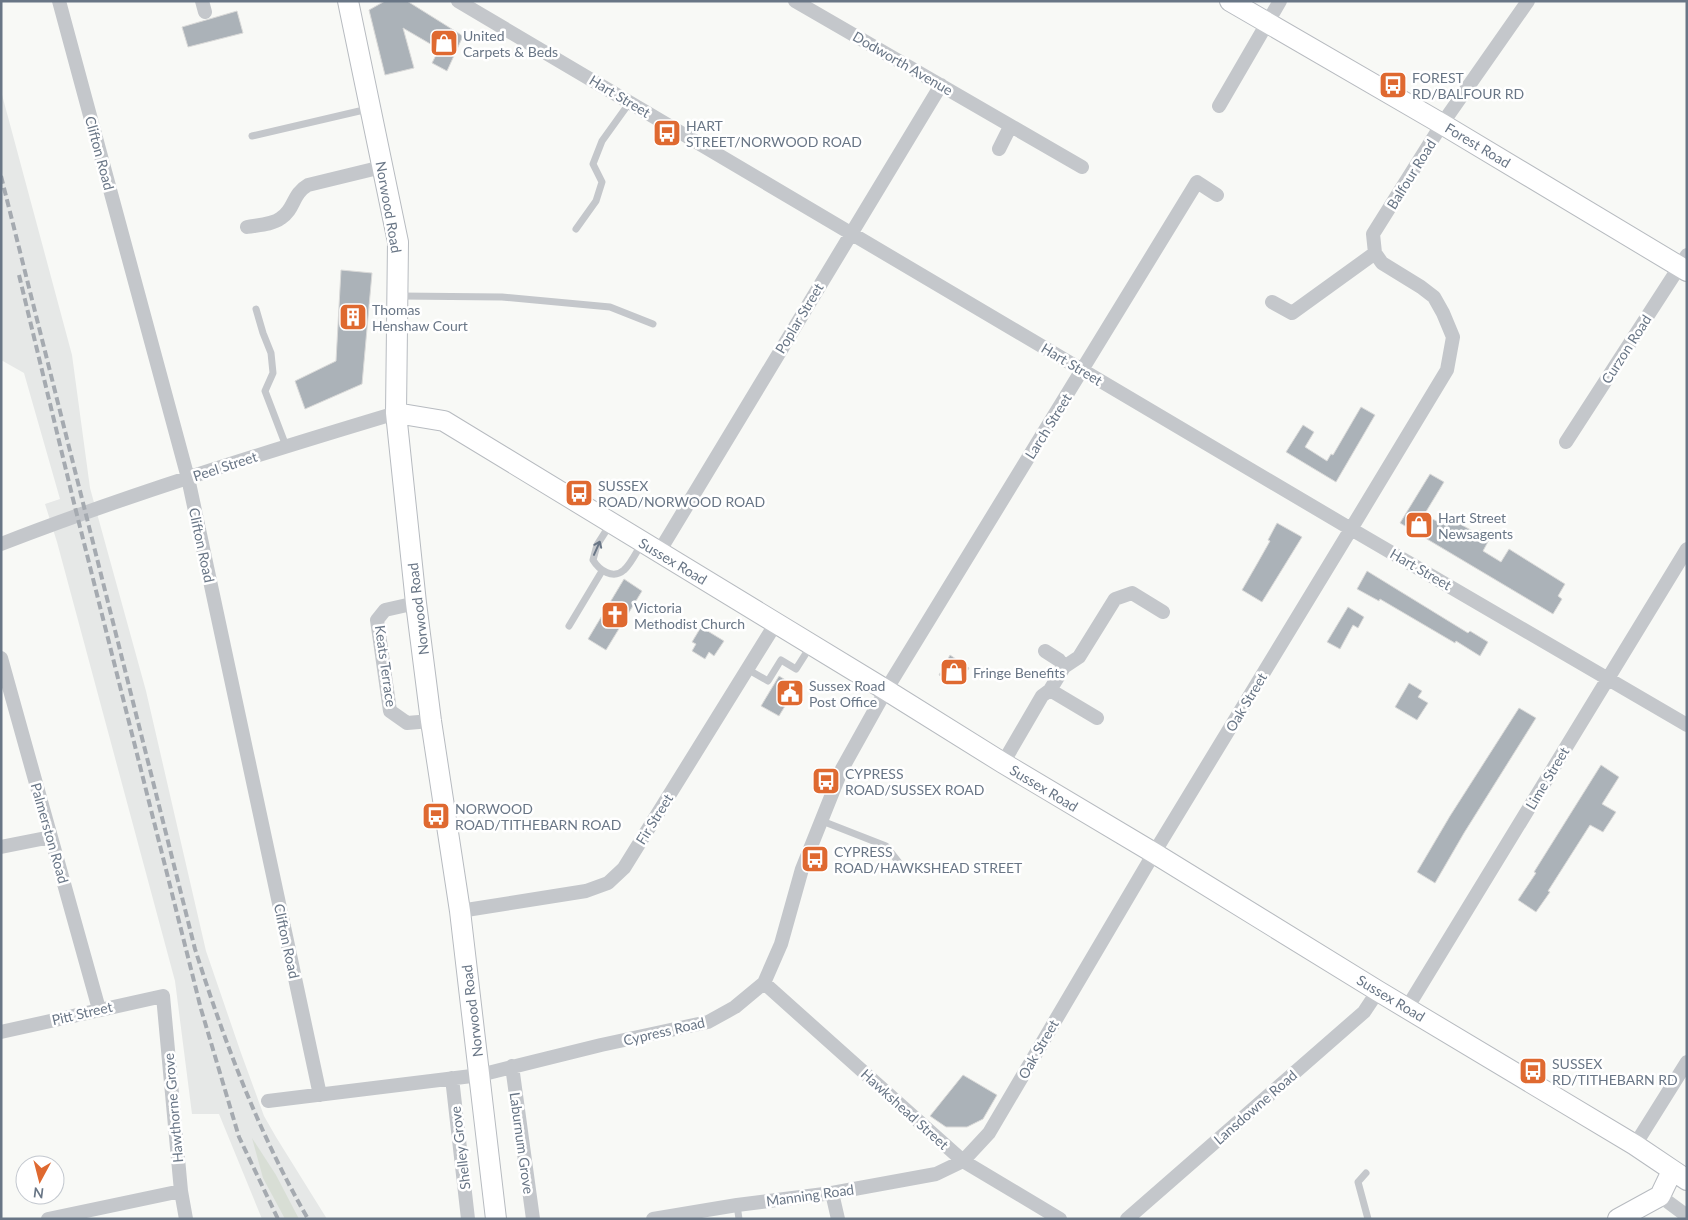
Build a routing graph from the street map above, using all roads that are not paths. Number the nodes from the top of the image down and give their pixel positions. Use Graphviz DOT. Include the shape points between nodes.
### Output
graph roads {
  1 [pos="59,1"];
  2 [pos="348,1"];
  3 [pos="458,1"];
  4 [pos="795,1"];
  5 [pos="1230,1"];
  6 [pos="1280,1"];
  7 [pos="1528,1"];
  8 [pos="1267,23"];
  9 [pos="941,85"];
  10 [pos="630,102"];
  11 [pos="1219,106"];
  12 [pos="370,108"];
  13 [pos="1442,124"];
  14 [pos="1010,127"];
  15 [pos="252,136"];
  16 [pos="999,149"];
  17 [pos="382,167"];
  18 [pos="1082,167"];
  19 [pos="1217,194"];
  20 [pos="247,227"];
  21 [pos="576,229"];
  22 [pos="850,234"];
  23 [pos="1375,253"];
  24 [pos="1684,264"];
  25 [pos="397,296"];
  26 [pos="1272,302"];
  27 [pos="256,309"];
  28 [pos="653,324"];
  29 [pos="1083,370"];
  30 [pos="396,413"];
  31 [pos="1566,442"];
  32 [pos="286,446"];
  33 [pos="188,478"];
  34 [pos="611,523"];
  35 [pos="1351,529"];
  36 [pos="1,544"];
  37 [pos="650,547"];
  38 [pos="1687,549"];
  39 [pos="602,571"];
  40 [pos="416,604"];
  41 [pos="1163,612"];
  42 [pos="776,623"];
  43 [pos="569,626"];
  44 [pos="812,645"];
  45 [pos="1045,650"];
  46 [pos="1,658"];
  47 [pos="1064,668"];
  48 [pos="747,669"];
  49 [pos="1608,678"];
  50 [pos="886,690"];
  51 [pos="1050,690"];
  52 [pos="1097,718"];
  53 [pos="432,721"];
  54 [pos="1687,725"];
  55 [pos="1003,763"];
  56 [pos="822,821"];
  57 [pos="51,837"];
  58 [pos="1,848"];
  59 [pos="1154,853"];
  60 [pos="912,872"];
  61 [pos="460,911"];
  62 [pos="764,982"];
  63 [pos="1378,990"];
  64 [pos="163,996"];
  65 [pos="1407,1008"];
  66 [pos="99,1009"];
  67 [pos="1,1032"];
  68 [pos="1687,1062"];
  69 [pos="512,1066"];
  70 [pos="480,1074"];
  71 [pos="452,1078"];
  72 [pos="320,1095"];
  73 [pos="268,1101"];
  74 [pos="1635,1145"];
  75 [pos="963,1161"];
  76 [pos="1366,1174"];
  77 [pos="1679,1176"];
  78 [pos="181,1191"];
  79 [pos="832,1193"];
  80 [pos="1660,1196"];
  81 [pos="738,1212"];
  82 [pos="1687,1216"];
  83 [pos="48,1219"];
  84 [pos="186,1219"];
  85 [pos="468,1219"];
  86 [pos="496,1219"];
  87 [pos="533,1219"];
  88 [pos="654,1219"];
  89 [pos="838,1219"];
  90 [pos="1060,1219"];
  91 [pos="1128,1219"];
  92 [pos="1368,1219"];
  93 [pos="1618,1219"];
  1 -- 33 [label="street, Clifton Road"];
  2 -- 12 [label="street, Norwood Road"];
  3 -- 10 [label="street, Hart Street"];
  4 -- 9 [label="street, Dodworth Avenue"];
  5 -- 8 [label="street, Forest Road"];
  6 -- 8 [label="street"];
  7 -- 13 [label="street, Balfour Road"];
  8 -- 11 [label="street"];
  8 -- 13 [label="street, Forest Road"];
  9 -- 14 [label="street, Dodworth Avenue"];
  9 -- 22 [label="street, Poplar Street"];
  10 -- 21 [label="lane" via="602,141 593,164 602,182 596,201"];
  10 -- 22 [label="street, Hart Street"];
  12 -- 15 [label="lane"];
  12 -- 17 [label="street, Norwood Road"];
  13 -- 23 [label="street, Balfour Road" via="1373,234"];
  13 -- 24 [label="street, Forest Road"];
  14 -- 16 [label="street"];
  14 -- 18 [label="street, Dodworth Avenue"];
  17 -- 20 [label="street" via="308,185 298,192 290,209 281,218"];
  17 -- 25 [label="street, Norwood Road" via="398,242"];
  19 -- 29 [label="street, Larch Street" via="1197,182"];
  22 -- 29 [label="street, Hart Street"];
  22 -- 37 [label="street, Poplar Street"];
  23 -- 26 [label="street" via="1292,313"];
  23 -- 35 [label="street, Oak Street" via="1382,263 1434,297 1453,337 1446,370"];
  24 -- 31 [label="street, Curzon Road"];
  25 -- 28 [label="lane" via="502,297 610,307"];
  25 -- 30 [label="street, Norwood Road"];
  27 -- 32 [label="lane" via="271,353 273,373 265,391"];
  29 -- 35 [label="street, Hart Street"];
  29 -- 50 [label="street, Larch Street"];
  30 -- 32 [label="street, Peel Street"];
  30 -- 34 [label="street, Sussex Road" via="444,421"];
  30 -- 40 [label="street, Norwood Road"];
  32 -- 33 [label="street, Peel Street"];
  33 -- 36 [label="street, Peel Street"];
  33 -- 72 [label="street, Clifton Road"];
  34 -- 37 [label="street, Sussex Road"];
  39 -- 34 [label="lane, one-way" via="593,560 594,554"];
  35 -- 49 [label="street, Hart Street"];
  35 -- 59 [label="street, Oak Street"];
  37 -- 39 [label="lane" via="624,570 610,574"];
  37 -- 42 [label="street, Sussex Road"];
  38 -- 49 [label="street, Lime Street"];
  39 -- 43 [label="lane"];
  40 -- 53 [label="street, Norwood Road"];
  40 -- 53 [label="street, Keats Terrace" via="386,610 378,620 390,710 407,723"];
  41 -- 47 [label="street" via="1132,592 1114,600 1079,657"];
  42 -- 44 [label="street, Sussex Road"];
  42 -- 48 [label="street, Fir Street"];
  44 -- 48 [label="lane" via="796,669 781,660 768,681"];
  44 -- 50 [label="street, Sussex Road"];
  45 -- 47 [label="street"];
  46 -- 57 [label="street, Palmerston Road"];
  47 -- 51 [label="street"];
  48 -- 61 [label="street, Fir Street" via="624,868 608,883 586,891"];
  49 -- 54 [label="street, Hart Street"];
  49 -- 65 [label="street, Lime Street"];
  50 -- 55 [label="street, Sussex Road"];
  50 -- 56 [label="street, Cypress Road" via="842,769"];
  51 -- 52 [label="street"];
  51 -- 55 [label="street" via="1042,696"];
  53 -- 61 [label="street, Norwood Road"];
  55 -- 59 [label="street, Sussex Road"];
  56 -- 60 [label="lane" via="886,846 900,864"];
  56 -- 62 [label="street, Cypress Road" via="802,869 781,944"];
  57 -- 58 [label="street"];
  57 -- 66 [label="street, Palmerston Road"];
  59 -- 63 [label="street, Sussex Road"];
  59 -- 75 [label="street, Oak Street" via="989,1133"];
  61 -- 70 [label="street, Norwood Road"];
  62 -- 69 [label="street, Cypress Road" via="736,1007 708,1022"];
  62 -- 75 [label="street, Hawkshead Street"];
  63 -- 65 [label="street, Sussex Road"];
  63 -- 91 [label="street, Lansdowne Road" via="1364,1012"];
  64 -- 66 [label="street, Pitt Street"];
  64 -- 78 [label="street, Hawthorne Grove"];
  65 -- 74 [label="street, Sussex Road"];
  66 -- 67 [label="street, Pitt Street"];
  68 -- 74 [label="street"];
  69 -- 70 [label="street, Cypress Road"];
  69 -- 87 [label="street, Laburnum Grove"];
  70 -- 71 [label="street, Cypress Road"];
  70 -- 86 [label="street, Norwood Road"];
  71 -- 72 [label="street, Cypress Road"];
  71 -- 85 [label="street, Shelley Grove"];
  72 -- 73 [label="street, Cypress Road"];
  74 -- 77 [label="street, Sussex Road"];
  75 -- 79 [label="street, Manning Road" via="936,1174"];
  75 -- 90 [label="street, Hawkshead Street"];
  76 -- 92 [label="lane" via="1358,1182"];
  77 -- 80 [label="street"];
  78 -- 83 [label="street"];
  78 -- 84 [label="street, Hawthorne Grove"];
  79 -- 81 [label="street, Manning Road"];
  79 -- 89 [label="street"];
  80 -- 82 [label="street"];
  80 -- 93 [label="street"];
  81 -- 88 [label="street, Manning Road"];
}
